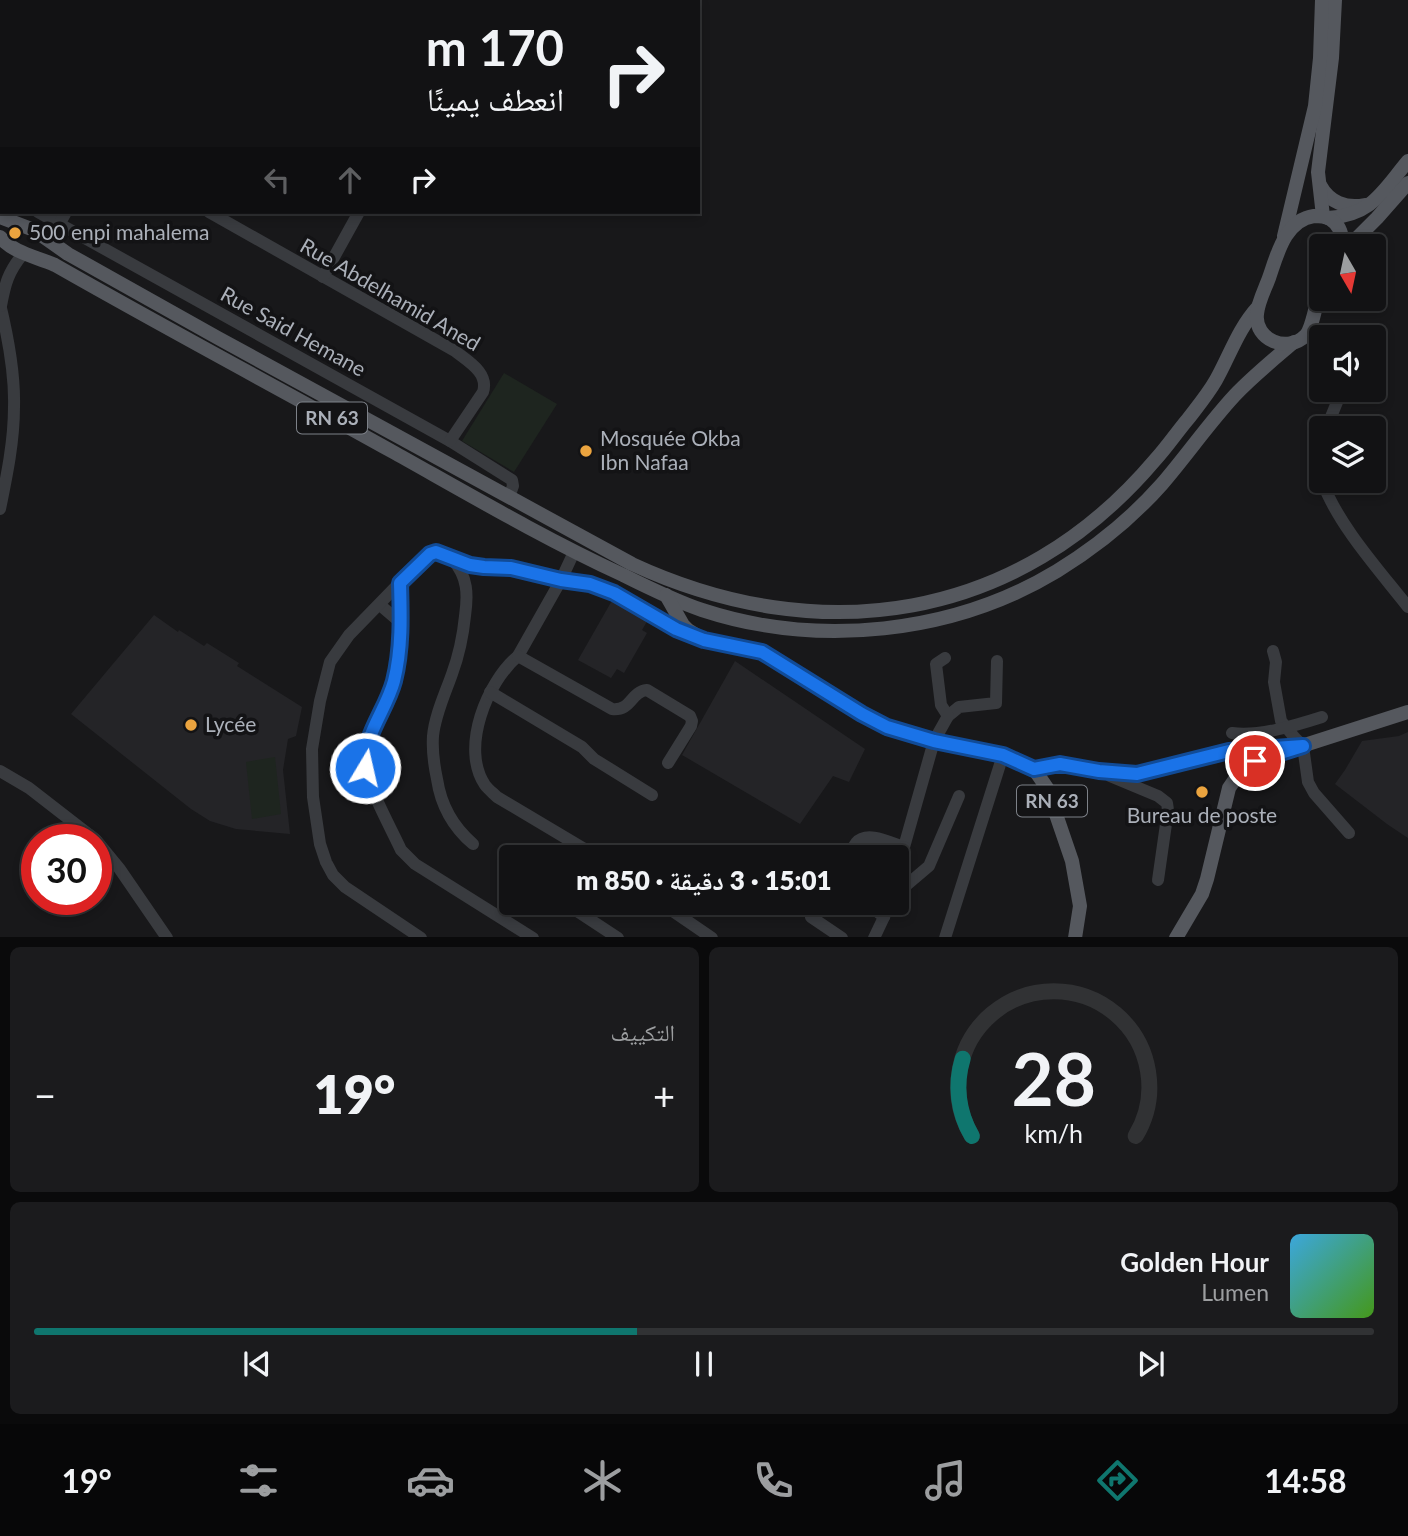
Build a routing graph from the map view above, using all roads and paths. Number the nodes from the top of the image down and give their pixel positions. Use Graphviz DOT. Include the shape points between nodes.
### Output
graph roads {
  1 [pos="1322,0"];
  2 [pos="1335,0"];
  3 [pos="1319,119"];
  4 [pos="1408,161"];
  5 [pos="1318,183"];
  6 [pos="1408,183"];
  7 [pos="1376,200"];
  8 [pos="213,214"];
  9 [pos="358,214"];
  10 [pos="57,216"];
  11 [pos="1326,217"];
  12 [pos="7,220"];
  13 [pos="1342,234"];
  14 [pos="1361,234"];
  15 [pos="0,237"];
  16 [pos="49,240"];
  17 [pos="1283,242"];
  18 [pos="23,254"];
  19 [pos="43,261"];
  20 [pos="323,277"];
  21 [pos="0,305"];
  22 [pos="1258,307"];
  23 [pos="1313,312"];
  24 [pos="1236,338"];
  25 [pos="1294,342"];
  26 [pos="1238,392"];
  27 [pos="450,441"];
  28 [pos="1327,493"];
  29 [pos="509,497"];
  30 [pos="0,509"];
  31 [pos="574,552"];
  32 [pos="452,558"];
  33 [pos="655,575"];
  34 [pos="561,580"];
  35 [pos="400,583"];
  36 [pos="666,596"];
  37 [pos="380,605"];
  38 [pos="1408,607"];
  39 [pos="702,610"];
  40 [pos="401,623"];
  41 [pos="700,637"];
  42 [pos="1273,650"];
  43 [pos="518,656"];
  44 [pos="946,658"];
  45 [pos="997,661"];
  46 [pos="490,692"];
  47 [pos="1408,712"];
  48 [pos="948,716"];
  49 [pos="1322,717"];
  50 [pos="1287,727"];
  51 [pos="1232,733"];
  52 [pos="934,741"];
  53 [pos="1303,746"];
  54 [pos="1003,755"];
  55 [pos="668,763"];
  56 [pos="1034,769"];
  57 [pos="0,771"];
  58 [pos="1099,771"];
  59 [pos="652,795"];
  60 [pos="959,796"];
  61 [pos="75,824"];
  62 [pos="1349,833"];
  63 [pos="473,844"];
  64 [pos="578,845"];
  65 [pos="855,845"];
  66 [pos="898,845"];
  67 [pos="905,845"];
  68 [pos="112,859"];
  69 [pos="1157,880"];
  70 [pos="909,883"];
  71 [pos="583,915"];
  72 [pos="679,915"];
  73 [pos="882,915"];
  74 [pos="811,917"];
  75 [pos="884,917"];
  76 [pos="167,937"];
  77 [pos="421,937"];
  78 [pos="533,937"];
  79 [pos="618,937"];
  80 [pos="712,937"];
  81 [pos="842,937"];
  82 [pos="874,937"];
  83 [pos="945,937"];
  84 [pos="1075,937"];
  85 [pos="1175,937"];
  1 -- 3 [label="main road"];
  2 -- 3 [label="main road" via="1332,58"];
  3 -- 5 [label="main road"];
  3 -- 17 [label="main road"];
  4 -- 7 [label="main road"];
  5 -- 7 [label="main road" via="1328,197 1343,205 1360,206"];
  5 -- 11 [label="main road"];
  6 -- 14 [label="main road"];
  7 -- 11 [label="main road" via="1355,213"];
  8 -- 20 [label="street, Rue Abdelhamid Aned"];
  9 -- 20 [label="street"];
  10 -- 16 [label="street"];
  10 -- 27 [label="street, Rue Said Hemane"];
  11 -- 13 [label="main road"];
  11 -- 17 [label="main road" via="1302,220"];
  12 -- 15 [label="main road"];
  12 -- 16 [label="main road"];
  15 -- 18 [label="main road, RN 63"];
  16 -- 19 [label="main road" via="53,254"];
  16 -- 29 [label="main road"];
  17 -- 22 [label="main road"];
  18 -- 19 [label="main road, RN 63"];
  18 -- 21 [label="street" via="6,280"];
  19 -- 31 [label="main road, RN 63"];
  20 -- 27 [label="street, Rue Abdelhamid Aned" via="455,351 478,369 483,392"];
  21 -- 30 [label="street" via="14,404"];
  22 -- 24 [label="main road"];
  22 -- 25 [label="main road" via="1258,326 1265,336 1276,343"];
  23 -- 25 [label="main road" via="1309,331"];
  24 -- 26 [label="main road" via="1254,334 1265,351"];
  24 -- 33 [label="main road" via="1210,390 1132,487 1062,544 995,582 920,605 842,613 745,603"];
  25 -- 26 [label="main road"];
  26 -- 39 [label="main road" via="1161,485 1112,533 1055,572 993,602 927,621 859,631 790,629"];
  27 -- 29 [label="street, Rue Said Hemane" via="512,480"];
  28 -- 38 [label="street"];
  29 -- 33 [label="main road"];
  31 -- 34 [label="street"];
  31 -- 36 [label="main road, RN 63"];
  32 -- 34 [label="street"];
  32 -- 35 [label="street" via="430,554"];
  32 -- 63 [label="street" via="465,580 467,606 460,647 437,718 433,754 445,808 454,826"];
  33 -- 36 [label="main road"];
  34 -- 41 [label="street" via="614,593 676,629"];
  34 -- 43 [label="street"];
  35 -- 37 [label="street"];
  35 -- 40 [label="street"];
  36 -- 39 [label="main road"];
  36 -- 41 [label="main road" via="683,625"];
  37 -- 40 [label="street"];
  37 -- 77 [label="street" via="349,635 330,662 312,749 313,797 320,844 333,875 351,892"];
  39 -- 41 [label="main road" via="694,625"];
  40 -- 78 [label="street" via="395,678 364,755 369,779 407,857"];
  41 -- 52 [label="main road, RN 63" via="762,652 878,723"];
  42 -- 50 [label="street" via="1281,721"];
  43 -- 46 [label="street"];
  43 -- 55 [label="street" via="612,709 624,708 638,692 647,690 690,716 691,726"];
  44 -- 48 [label="street" via="936,664 941,705"];
  45 -- 48 [label="street" via="996,703 958,708"];
  46 -- 59 [label="street"];
  46 -- 64 [label="street" via="476,748 485,786"];
  47 -- 53 [label="main road"];
  48 -- 52 [label="street"];
  49 -- 50 [label="street"];
  50 -- 51 [label="street"];
  50 -- 53 [label="street"];
  52 -- 54 [label="main road, RN 63"];
  52 -- 67 [label="street"];
  53 -- 58 [label="street" via="1229,751 1137,774"];
  53 -- 62 [label="street" via="1308,782"];
  53 -- 85 [label="main road" via="1255,761 1234,780 1202,894"];
  54 -- 56 [label="main road, RN 63"];
  54 -- 83 [label="street"];
  56 -- 58 [label="street" via="1060,764"];
  56 -- 84 [label="main road, RN 63" via="1047,788 1072,861 1080,906"];
  57 -- 61 [label="street"];
  58 -- 69 [label="street" via="1167,803"];
  60 -- 70 [label="street" via="929,866"];
  65 -- 66 [label="street" via="864,837"];
  68 -- 76 [label="street"];
  71 -- 79 [label="street"];
  72 -- 80 [label="street"];
  73 -- 75 [label="street"];
  74 -- 81 [label="street"];
  75 -- 82 [label="street"];
}
